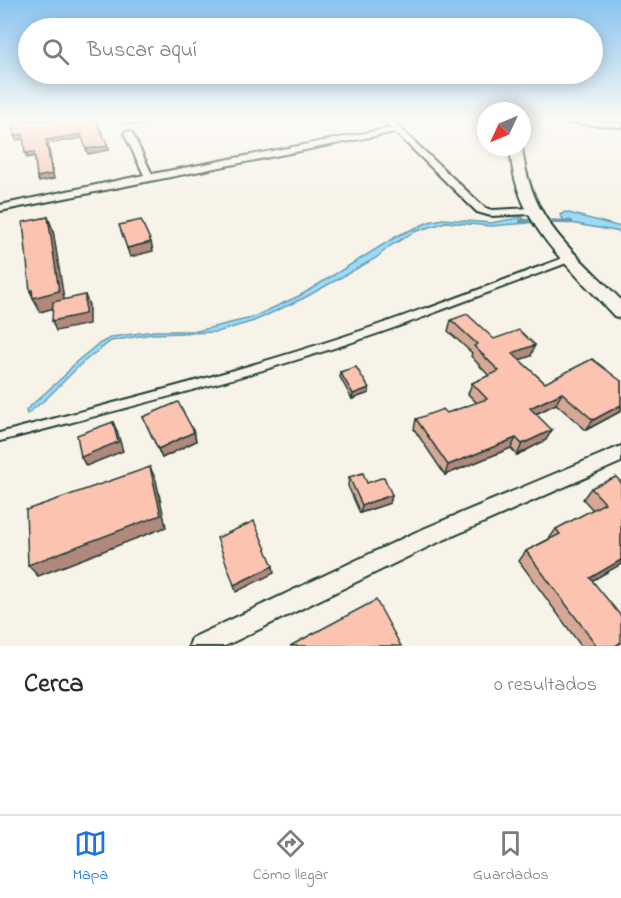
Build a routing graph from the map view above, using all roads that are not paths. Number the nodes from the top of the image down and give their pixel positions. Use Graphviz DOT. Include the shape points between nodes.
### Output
graph roads {
  1 [pos="136,150"];
  2 [pos="288,150"];
  3 [pos="419,150"];
  4 [pos="517,156"];
  5 [pos="149,177"];
  6 [pos="0,208"];
  7 [pos="535,215"];
  8 [pos="569,259"];
  9 [pos="621,312"];
  10 [pos="0,437"];
  11 [pos="621,454"];
  12 [pos="200,646"];
  1 -- 5 [label="street"];
  2 -- 5 [label="street"];
  3 -- 7 [label="street" via="481,210"];
  4 -- 7 [label="main road" via="519,177"];
  5 -- 6 [label="street"];
  7 -- 8 [label="main road"];
  8 -- 9 [label="main road"];
  8 -- 10 [label="lane" via="348,341"];
  11 -- 12 [label="street" via="423,538"];
}
